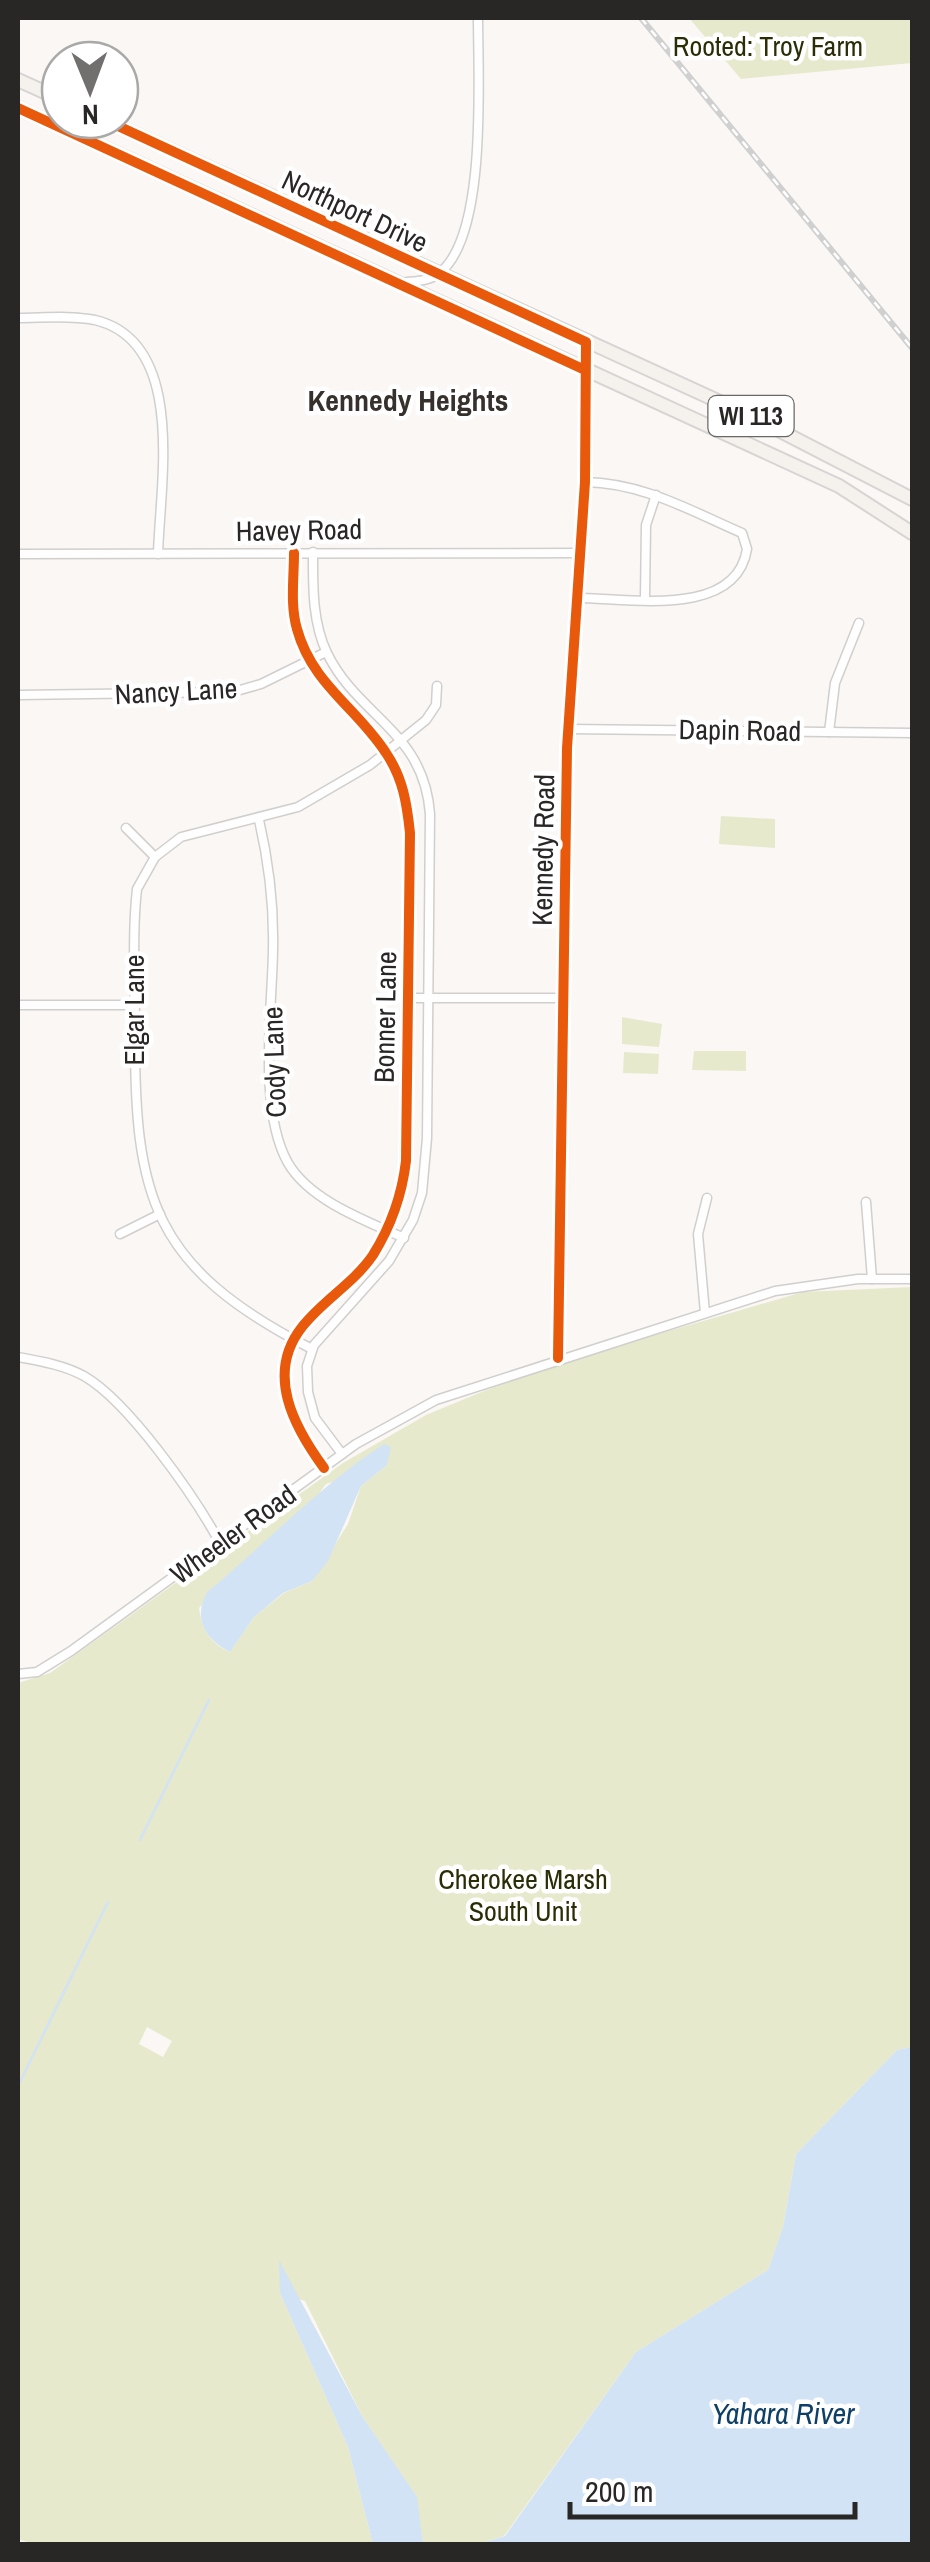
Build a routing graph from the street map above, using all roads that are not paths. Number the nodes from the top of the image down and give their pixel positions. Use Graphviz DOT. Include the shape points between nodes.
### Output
graph roads {
  1 [pos="478,18"];
  2 [pos="18,108"];
  3 [pos="140,136"];
  4 [pos="438,274"];
  5 [pos="396,283"];
  6 [pos="18,318"];
  7 [pos="586,342"];
  8 [pos="585,370"];
  9 [pos="585,482"];
  10 [pos="656,495"];
  11 [pos="912,499"];
  12 [pos="912,533"];
  13 [pos="294,552"];
  14 [pos="313,552"];
  15 [pos="581,553"];
  16 [pos="18,554"];
  17 [pos="158,554"];
  18 [pos="576,598"];
  19 [pos="646,598"];
  20 [pos="859,624"];
  21 [pos="326,652"];
  22 [pos="310,661"];
  23 [pos="438,686"];
  24 [pos="18,695"];
  25 [pos="568,729"];
  26 [pos="829,732"];
  27 [pos="912,733"];
  28 [pos="403,738"];
  29 [pos="386,753"];
  30 [pos="258,820"];
  31 [pos="126,828"];
  32 [pos="155,857"];
  33 [pos="408,998"];
  34 [pos="427,998"];
  35 [pos="563,998"];
  36 [pos="18,1004"];
  37 [pos="135,1005"];
  38 [pos="708,1198"];
  39 [pos="866,1202"];
  40 [pos="160,1214"];
  41 [pos="386,1230"];
  42 [pos="120,1234"];
  43 [pos="404,1238"];
  44 [pos="872,1279"];
  45 [pos="912,1279"];
  46 [pos="705,1312"];
  47 [pos="294,1340"];
  48 [pos="312,1349"];
  49 [pos="18,1357"];
  50 [pos="558,1358"];
  51 [pos="342,1454"];
  52 [pos="324,1468"];
  53 [pos="220,1544"];
  54 [pos="18,1674"];
  1 -- 4 [label="street" via="474,194 456,249"];
  2 -- 5 [label="main road, Northport Drive / WI 113"];
  3 -- 4 [label="main road, Northport Drive / WI 113"];
  4 -- 5 [label="street"];
  4 -- 7 [label="main road, Northport Drive / WI 113"];
  5 -- 8 [label="main road, Northport Drive / WI 113"];
  6 -- 17 [label="street" via="105,324 136,342 148,359 160,401"];
  7 -- 8 [label="street, Kennedy Road"];
  7 -- 11 [label="main road, Northport Drive / WI 113" via="847,462"];
  8 -- 9 [label="street, Kennedy Road"];
  8 -- 12 [label="main road, Northport Drive / WI 113" via="839,486"];
  9 -- 10 [label="street" via="622,482"];
  9 -- 15 [label="street, Kennedy Road"];
  10 -- 19 [label="street" via="646,525"];
  10 -- 19 [label="street" via="742,533 746,559 716,594"];
  13 -- 14 [label="street, Havey Road"];
  13 -- 17 [label="street, Havey Road"];
  13 -- 22 [label="street, Bonner Lane" via="295,622"];
  14 -- 15 [label="street, Havey Road"];
  14 -- 21 [label="street, Bonner Lane"];
  15 -- 18 [label="street, Kennedy Road"];
  16 -- 17 [label="street, Havey Road"];
  18 -- 19 [label="street"];
  18 -- 25 [label="street, Kennedy Road"];
  20 -- 26 [label="street" via="835,683"];
  21 -- 22 [label="street, Nancy Lane"];
  21 -- 28 [label="street, Bonner Lane"];
  22 -- 24 [label="street, Nancy Lane" via="222,693"];
  22 -- 29 [label="street, Bonner Lane"];
  23 -- 28 [label="street" via="434,710"];
  25 -- 26 [label="street, Dapin Road"];
  25 -- 35 [label="street, Kennedy Road"];
  26 -- 27 [label="street, Dapin Road"];
  28 -- 29 [label="street"];
  28 -- 34 [label="street, Bonner Lane" via="429,797"];
  29 -- 30 [label="street" via="298,807"];
  29 -- 33 [label="street, Bonner Lane" via="404,789 410,833"];
  30 -- 32 [label="street" via="192,832"];
  30 -- 41 [label="street, Cody Lane" via="272,897 276,1132 306,1184"];
  31 -- 32 [label="street"];
  32 -- 37 [label="street, Elgar Lane" via="137,889"];
  33 -- 34 [label="street"];
  33 -- 41 [label="street, Bonner Lane" via="406,1161"];
  34 -- 35 [label="street"];
  34 -- 43 [label="street, Bonner Lane" via="425,1174"];
  35 -- 50 [label="street, Kennedy Road"];
  36 -- 37 [label="street"];
  37 -- 40 [label="street, Elgar Lane" via="136,1130"];
  38 -- 46 [label="street" via="698,1234"];
  39 -- 44 [label="street"];
  40 -- 42 [label="street"];
  40 -- 47 [label="street, Elgar Lane" via="218,1294"];
  41 -- 43 [label="street, Cody Lane"];
  41 -- 47 [label="street, Bonner Lane" via="371,1258"];
  43 -- 48 [label="street, Bonner Lane"];
  44 -- 45 [label="street, Wheeler Road"];
  44 -- 46 [label="street, Wheeler Road" via="804,1285"];
  46 -- 50 [label="street, Wheeler Road"];
  47 -- 48 [label="street, Elgar Lane"];
  47 -- 52 [label="street" via="286,1362 286,1400"];
  48 -- 51 [label="street" via="306,1379 312,1408"];
  49 -- 53 [label="street" via="76,1372 108,1393"];
  50 -- 51 [label="street, Wheeler Road" via="436,1400"];
  51 -- 52 [label="street, Wheeler Road"];
  52 -- 53 [label="street, Wheeler Road"];
  53 -- 54 [label="street, Wheeler Road" via="71,1651 37,1672"];
}
